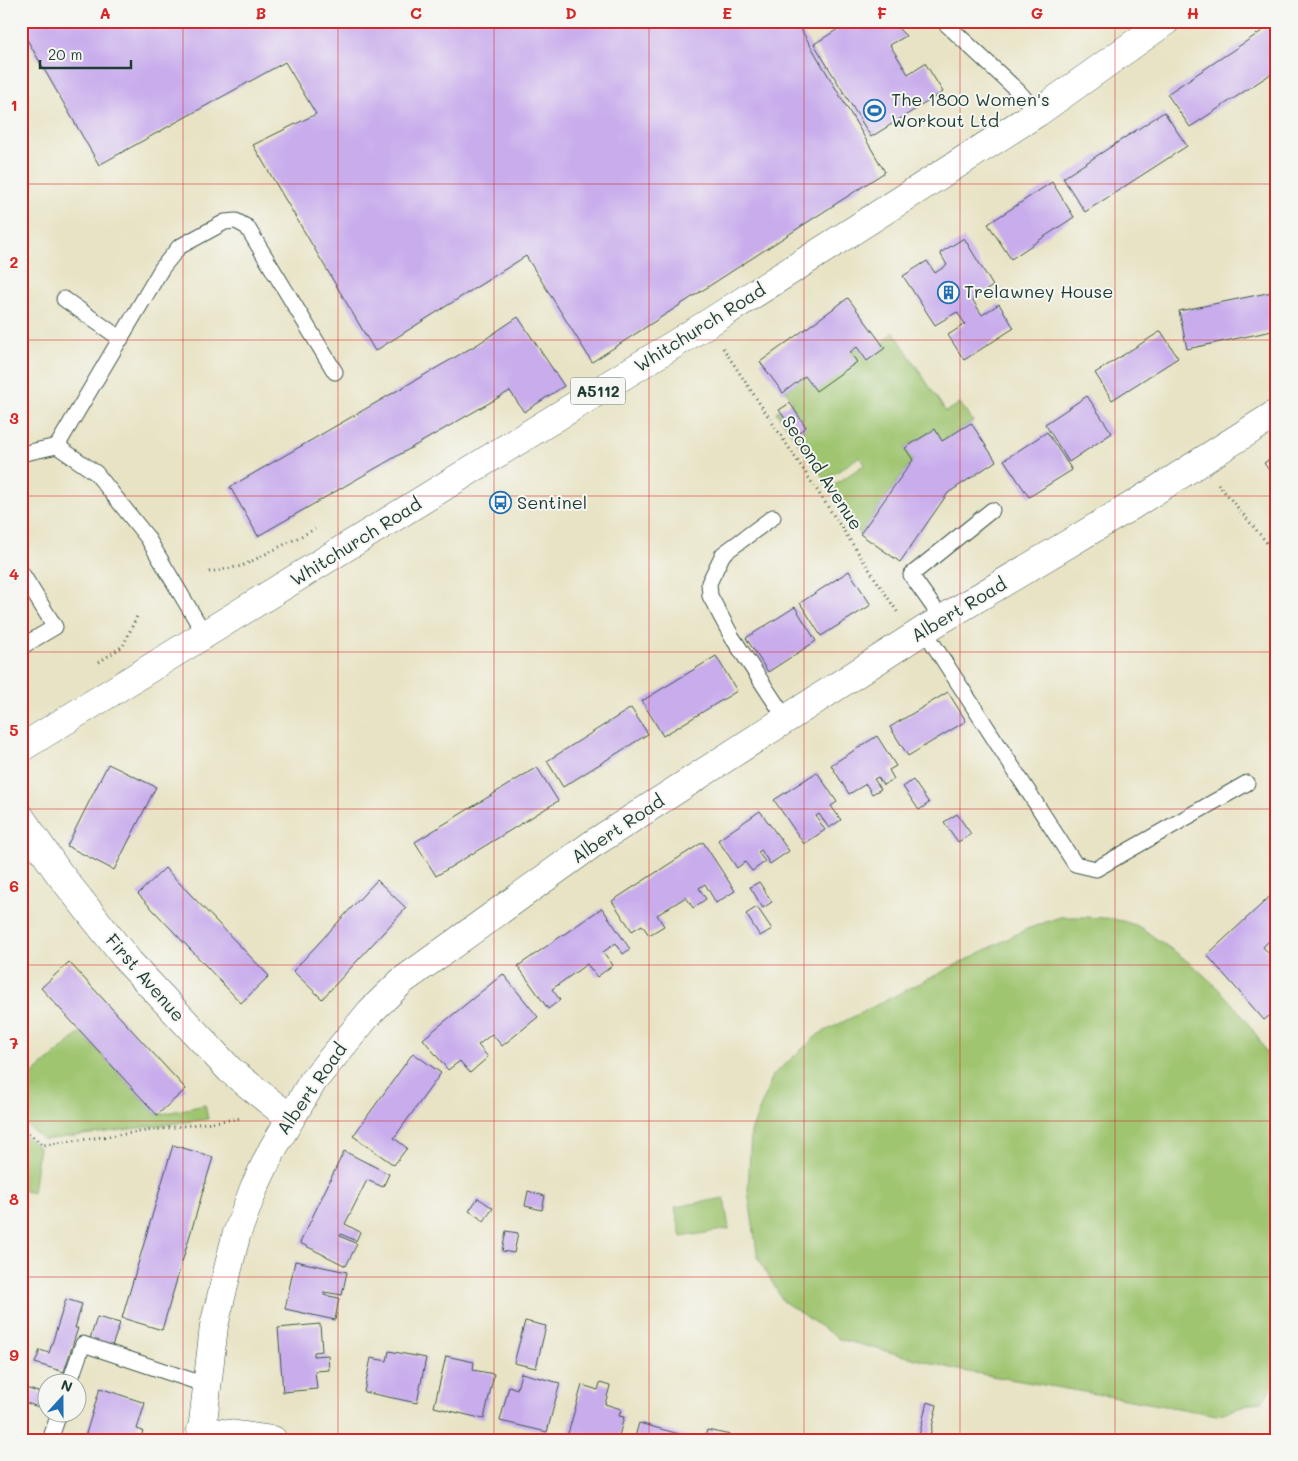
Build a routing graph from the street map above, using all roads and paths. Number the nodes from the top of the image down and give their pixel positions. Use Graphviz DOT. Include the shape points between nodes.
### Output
graph roads {
  1 [pos="943,21"];
  2 [pos="1166,21"];
  3 [pos="1037,114"];
  4 [pos="64,299"];
  5 [pos="707,324"];
  6 [pos="121,339"];
  7 [pos="335,372"];
  8 [pos="1277,413"];
  9 [pos="57,446"];
  10 [pos="21,454"];
  11 [pos="1201,462"];
  12 [pos="992,510"];
  13 [pos="773,517"];
  14 [pos="299,537"];
  15 [pos="1277,555"];
  16 [pos="21,572"];
  17 [pos="208,572"];
  18 [pos="137,616"];
  19 [pos="927,629"];
  20 [pos="205,635"];
  21 [pos="21,647"];
  22 [pos="92,667"];
  23 [pos="786,718"];
  24 [pos="21,748"];
  25 [pos="1247,783"];
  26 [pos="21,818"];
  27 [pos="280,1110"];
  28 [pos="21,1127"];
  29 [pos="72,1374"];
  30 [pos="206,1385"];
  31 [pos="56,1424"];
  32 [pos="52,1434"];
  33 [pos="201,1435"];
  34 [pos="273,1440"];
  1 -- 3 [label="lane" via="1019,92"];
  2 -- 3 [label="street, Whitchurch Road / A5112"];
  3 -- 5 [label="street, Whitchurch Road / A5112"];
  4 -- 6 [label="lane"];
  5 -- 19 [label="path, Second Avenue"];
  5 -- 20 [label="street, Whitchurch Road / A5112"];
  6 -- 7 [label="lane" via="162,268 180,248 225,222 236,221 246,227"];
  6 -- 9 [label="lane"];
  8 -- 11 [label="street, Albert Road"];
  9 -- 10 [label="lane"];
  9 -- 20 [label="lane" via="96,473 147,536"];
  11 -- 15 [label="path"];
  11 -- 19 [label="street, Albert Road"];
  12 -- 19 [label="lane" via="911,575"];
  13 -- 23 [label="lane" via="723,554 709,583 710,596 732,637"];
  14 -- 17 [label="path" via="242,566"];
  16 -- 21 [label="lane" via="55,627"];
  18 -- 22 [label="path" via="123,646"];
  19 -- 23 [label="street, Albert Road"];
  19 -- 25 [label="lane" via="1075,864 1096,869"];
  20 -- 24 [label="street, Whitchurch Road / A5112"];
  23 -- 27 [label="street, Albert Road" via="591,845 402,981 371,1011 313,1081"];
  26 -- 27 [label="street, First Avenue" via="58,872 129,962 230,1070"];
  27 -- 28 [label="path" via="44,1145"];
  27 -- 30 [label="street, Albert Road" via="268,1157 236,1236 214,1326"];
  29 -- 30 [label="lane" via="83,1344"];
  30 -- 33 [label="street, Albert Road"];
  31 -- 32 [label="lane"];
  33 -- 34 [label="street"];
}
